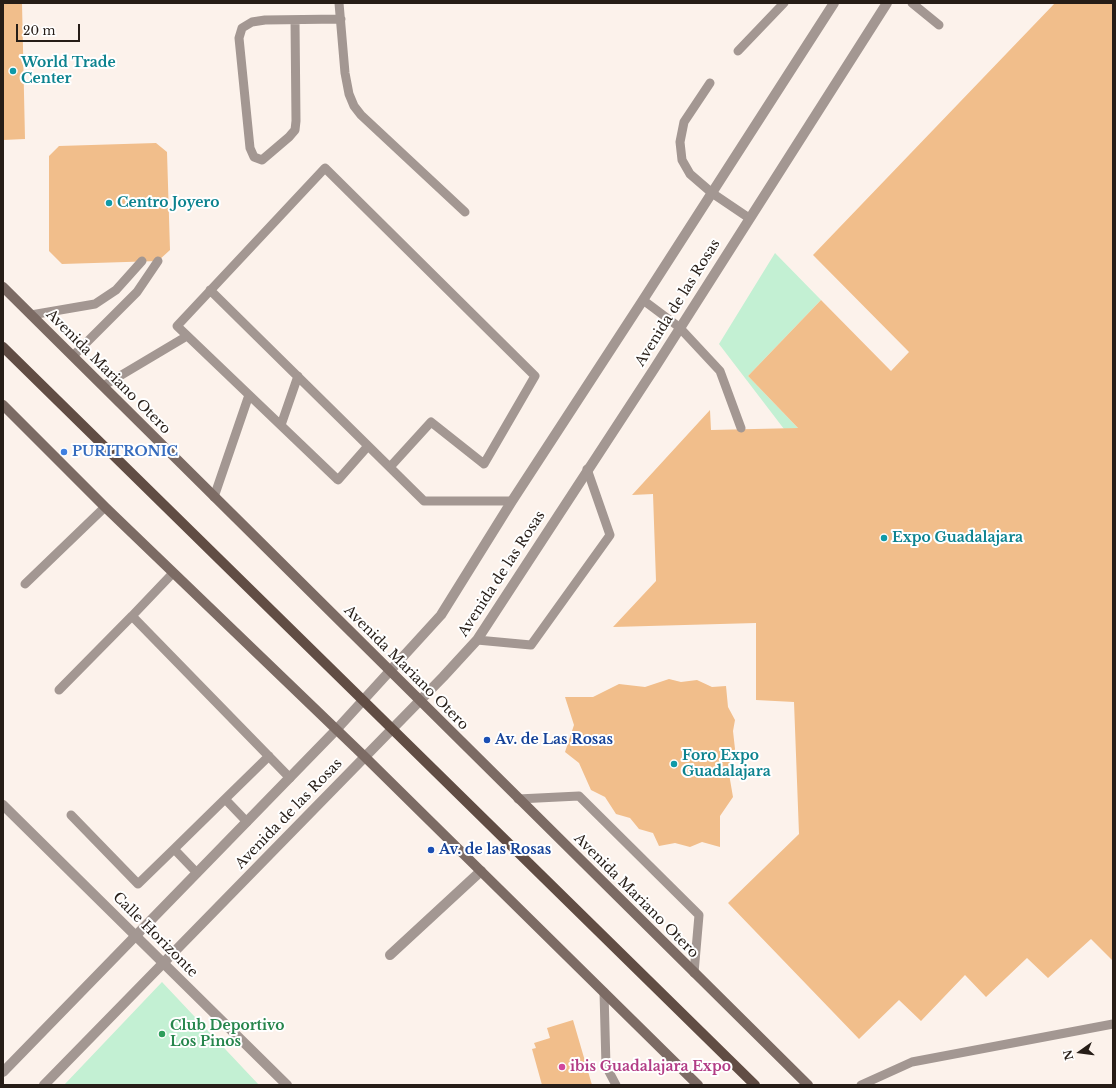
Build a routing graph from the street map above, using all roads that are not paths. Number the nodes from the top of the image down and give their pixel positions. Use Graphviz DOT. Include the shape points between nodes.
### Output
graph roads {
  1 [pos="340,3"];
  2 [pos="784,3"];
  3 [pos="834,3"];
  4 [pos="887,3"];
  5 [pos="912,3"];
  6 [pos="341,19"];
  7 [pos="295,20"];
  8 [pos="939,25"];
  9 [pos="738,50"];
  10 [pos="710,83"];
  11 [pos="712,192"];
  12 [pos="465,212"];
  13 [pos="749,218"];
  14 [pos="158,261"];
  15 [pos="142,262"];
  16 [pos="3,287"];
  17 [pos="210,290"];
  18 [pos="643,300"];
  19 [pos="31,315"];
  20 [pos="680,327"];
  21 [pos="187,336"];
  22 [pos="3,347"];
  23 [pos="73,356"];
  24 [pos="298,376"];
  25 [pos="103,386"];
  26 [pos="249,395"];
  27 [pos="3,404"];
  28 [pos="281,425"];
  29 [pos="741,428"];
  30 [pos="368,446"];
  31 [pos="390,467"];
  32 [pos="587,469"];
  33 [pos="214,497"];
  34 [pos="512,501"];
  35 [pos="105,507"];
  36 [pos="173,573"];
  37 [pos="25,584"];
  38 [pos="132,616"];
  39 [pos="477,640"];
  40 [pos="390,673"];
  41 [pos="59,690"];
  42 [pos="419,700"];
  43 [pos="363,702"];
  44 [pos="392,728"];
  45 [pos="336,730"];
  46 [pos="269,756"];
  47 [pos="364,756"];
  48 [pos="290,778"];
  49 [pos="518,799"];
  50 [pos="224,800"];
  51 [pos="3,805"];
  52 [pos="71,815"];
  53 [pos="247,822"];
  54 [pos="174,849"];
  55 [pos="481,871"];
  56 [pos="197,873"];
  57 [pos="136,936"];
  58 [pos="390,955"];
  59 [pos="162,962"];
  60 [pos="694,973"];
  61 [pos="604,992"];
  62 [pos="1113,1024"];
  63 [pos="3,1072"];
  64 [pos="44,1085"];
  65 [pos="287,1085"];
  66 [pos="616,1085"];
  67 [pos="698,1085"];
  68 [pos="755,1085"];
  69 [pos="808,1085"];
  70 [pos="861,1085"];
  1 -- 6 [label="lane"];
  2 -- 9 [label="lane"];
  3 -- 11 [label="street, Avenida de las Rosas"];
  4 -- 13 [label="street, Avenida de las Rosas"];
  5 -- 8 [label="lane"];
  6 -- 7 [label="lane"];
  6 -- 12 [label="lane" via="345,72 354,106 361,116"];
  7 -- 7 [label="lane" via="295,130 262,160 254,157 250,148 239,38 242,28 252,22"];
  10 -- 11 [label="lane" via="684,122 680,142 682,160 690,174"];
  11 -- 13 [label="lane"];
  11 -- 18 [label="street, Avenida de las Rosas"];
  13 -- 20 [label="street, Avenida de las Rosas"];
  14 -- 23 [label="lane" via="138,292"];
  15 -- 19 [label="lane" via="116,290 95,304"];
  16 -- 19 [label="main road, Avenida Mariano Otero"];
  17 -- 21 [label="lane" via="177,326"];
  17 -- 24 [label="lane"];
  17 -- 31 [label="lane" via="325,168 536,376 484,464 431,422"];
  18 -- 20 [label="lane"];
  18 -- 34 [label="street, Avenida de las Rosas"];
  19 -- 23 [label="main road, Avenida Mariano Otero"];
  20 -- 29 [label="lane" via="720,371"];
  20 -- 32 [label="street, Avenida de las Rosas"];
  21 -- 25 [label="lane"];
  21 -- 26 [label="lane"];
  22 -- 43 [label="main road"];
  23 -- 25 [label="main road, Avenida Mariano Otero"];
  24 -- 28 [label="lane"];
  24 -- 30 [label="lane"];
  25 -- 33 [label="main road, Avenida Mariano Otero"];
  26 -- 28 [label="lane"];
  26 -- 33 [label="lane"];
  27 -- 35 [label="main road"];
  28 -- 30 [label="lane" via="338,480"];
  30 -- 31 [label="lane"];
  31 -- 34 [label="lane" via="424,501"];
  32 -- 39 [label="street, Avenida de las Rosas"];
  32 -- 39 [label="lane" via="610,535 531,645"];
  33 -- 40 [label="main road, Avenida Mariano Otero"];
  34 -- 40 [label="street, Avenida de las Rosas" via="441,615"];
  35 -- 36 [label="main road"];
  35 -- 37 [label="lane"];
  36 -- 38 [label="lane"];
  36 -- 45 [label="main road"];
  38 -- 41 [label="lane"];
  38 -- 46 [label="lane"];
  39 -- 42 [label="street, Avenida de las Rosas"];
  40 -- 42 [label="main road, Avenida Mariano Otero"];
  40 -- 43 [label="street, Avenida de las Rosas"];
  42 -- 44 [label="street, Avenida de las Rosas"];
  42 -- 49 [label="main road, Avenida Mariano Otero"];
  43 -- 44 [label="main road"];
  43 -- 45 [label="street, Avenida de las Rosas"];
  44 -- 47 [label="street, Avenida de las Rosas"];
  44 -- 68 [label="main road"];
  45 -- 47 [label="main road"];
  45 -- 48 [label="street, Avenida de las Rosas"];
  46 -- 48 [label="lane"];
  46 -- 50 [label="lane"];
  47 -- 55 [label="main road"];
  47 -- 59 [label="street, Avenida de las Rosas"];
  48 -- 53 [label="street, Avenida de las Rosas"];
  49 -- 60 [label="main road, Avenida Mariano Otero"];
  49 -- 60 [label="lane" via="579,796 699,915"];
  50 -- 53 [label="lane"];
  50 -- 54 [label="lane"];
  51 -- 57 [label="street, Calle Horizonte"];
  52 -- 54 [label="lane" via="138,884"];
  53 -- 56 [label="street, Avenida de las Rosas"];
  54 -- 56 [label="lane"];
  55 -- 58 [label="street"];
  55 -- 61 [label="main road"];
  56 -- 57 [label="street, Avenida de las Rosas"];
  57 -- 59 [label="street, Calle Horizonte"];
  57 -- 63 [label="street, Avenida de las Rosas"];
  59 -- 64 [label="street, Avenida de las Rosas"];
  59 -- 65 [label="street, Calle Horizonte"];
  60 -- 69 [label="main road, Avenida Mariano Otero"];
  61 -- 66 [label="lane" via="606,1066"];
  61 -- 67 [label="main road"];
  62 -- 70 [label="lane" via="912,1062"];
}
